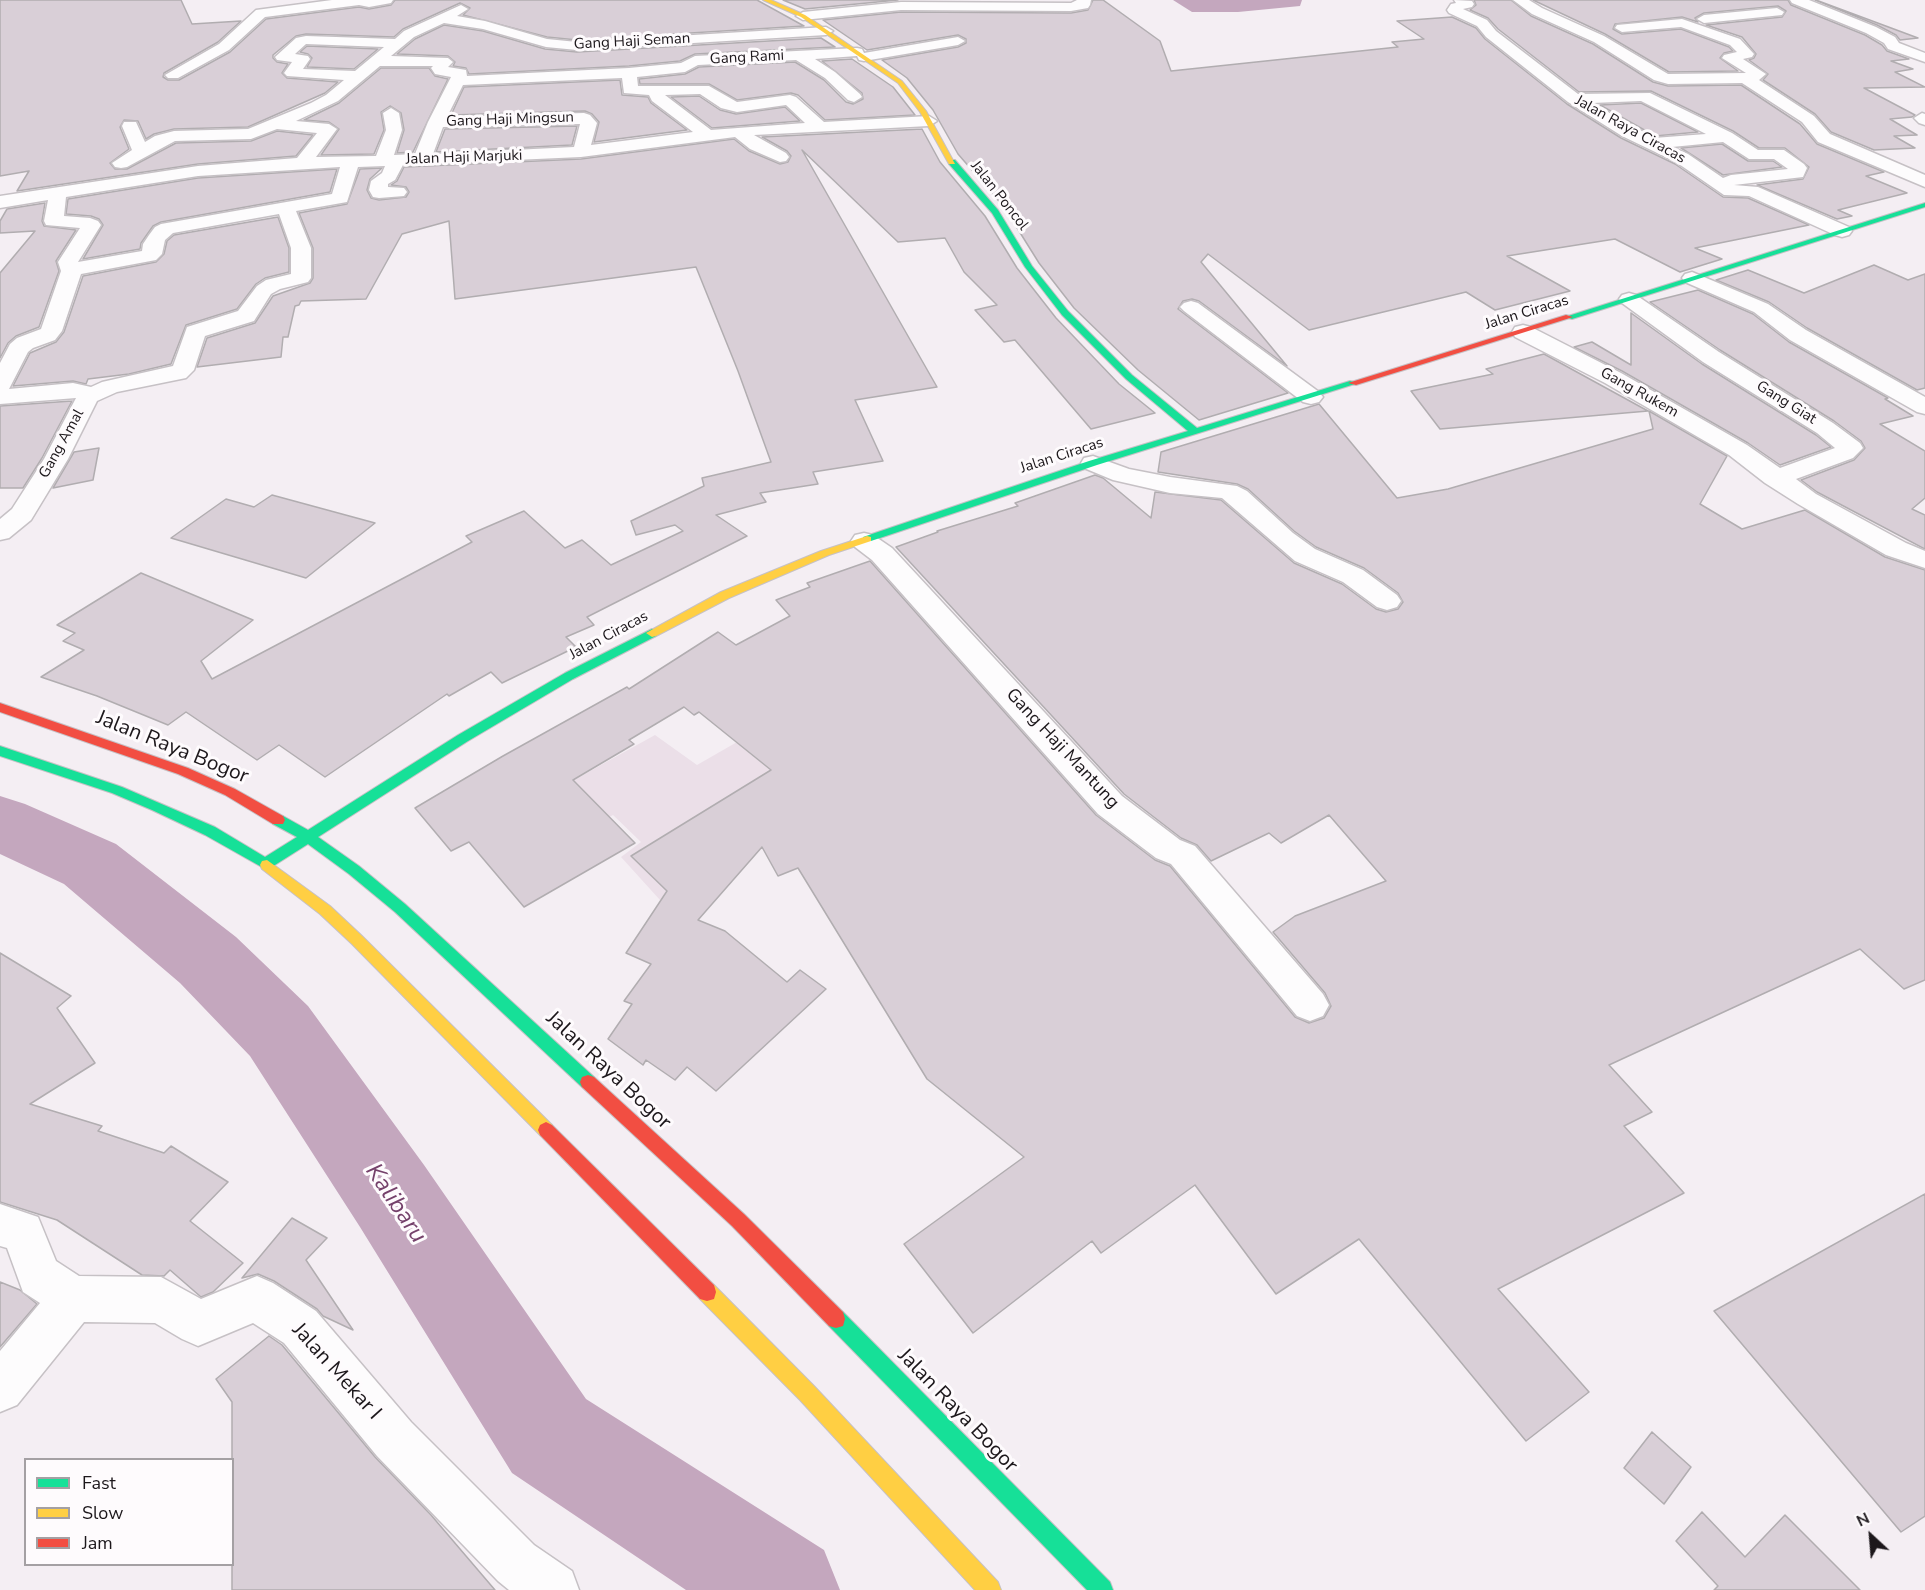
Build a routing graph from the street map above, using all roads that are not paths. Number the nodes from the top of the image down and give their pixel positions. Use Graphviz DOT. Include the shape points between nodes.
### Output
graph roads {
  1 [pos="386,0"];
  2 [pos="766,0"];
  3 [pos="1084,0"];
  4 [pos="1461,0"];
  5 [pos="1520,0"];
  6 [pos="358,1"];
  7 [pos="472,1"];
  8 [pos="1839,1"];
  9 [pos="1802,2"];
  10 [pos="872,4"];
  11 [pos="950,4"];
  12 [pos="1777,12"];
  13 [pos="803,16"];
  14 [pos="1684,16"];
  15 [pos="441,18"];
  16 [pos="1622,28"];
  17 [pos="826,31"];
  18 [pos="958,41"];
  19 [pos="396,43"];
  20 [pos="861,55"];
  21 [pos="800,56"];
  22 [pos="1925,58"];
  23 [pos="376,61"];
  24 [pos="629,73"];
  25 [pos="173,75"];
  26 [pos="358,76"];
  27 [pos="1745,78"];
  28 [pos="456,81"];
  29 [pos="656,91"];
  30 [pos="854,97"];
  31 [pos="1574,99"];
  32 [pos="391,113"];
  33 [pos="928,121"];
  34 [pos="436,122"];
  35 [pos="276,124"];
  36 [pos="818,125"];
  37 [pos="130,126"];
  38 [pos="739,131"];
  39 [pos="707,135"];
  40 [pos="1726,137"];
  41 [pos="1653,143"];
  42 [pos="141,152"];
  43 [pos="581,152"];
  44 [pos="1755,155"];
  45 [pos="780,157"];
  46 [pos="1682,158"];
  47 [pos="422,159"];
  48 [pos="390,161"];
  49 [pos="350,162"];
  50 [pos="302,163"];
  51 [pos="283,164"];
  52 [pos="1714,181"];
  53 [pos="1925,182"];
  54 [pos="86,187"];
  55 [pos="57,192"];
  56 [pos="269,197"];
  57 [pos="340,198"];
  58 [pos="0,202"];
  59 [pos="1925,205"];
  60 [pos="286,209"];
  61 [pos="1842,231"];
  62 [pos="72,269"];
  63 [pos="1692,278"];
  64 [pos="1629,299"];
  65 [pos="1191,307"];
  66 [pos="1522,332"];
  67 [pos="0,386"];
  68 [pos="0,397"];
  69 [pos="88,397"];
  70 [pos="1311,397"];
  71 [pos="1925,407"];
  72 [pos="1196,432"];
  73 [pos="1093,463"];
  74 [pos="1774,478"];
  75 [pos="0,532"];
  76 [pos="864,541"];
  77 [pos="1925,560"];
  78 [pos="1388,600"];
  79 [pos="0,706"];
  80 [pos="0,751"];
  81 [pos="307,836"];
  82 [pos="264,864"];
  83 [pos="1310,1005"];
  84 [pos="0,1225"];
  85 [pos="73,1299"];
  86 [pos="0,1388"];
  87 [pos="553,1590"];
  88 [pos="990,1590"];
  89 [pos="1102,1590"];
  1 -- 6 [label="street"];
  2 -- 13 [label="main road, Jalan Poncol"];
  3 -- 11 [label="street" via="1083,5 1071,7"];
  4 -- 31 [label="street, Jalan Raya Ciracas" via="1467,4 1454,10 1482,24"];
  5 -- 27 [label="street" via="1599,39 1659,77"];
  6 -- 25 [label="street" via="261,13 224,47"];
  7 -- 15 [label="street"];
  8 -- 9 [label="street"];
  9 -- 22 [label="street" via="1871,30 1893,46"];
  10 -- 11 [label="street"];
  10 -- 13 [label="street"];
  12 -- 14 [label="street" via="1704,19"];
  13 -- 17 [label="main road, Jalan Poncol"];
  14 -- 16 [label="street"];
  14 -- 27 [label="street" via="1735,42 1747,54 1729,58 1758,74"];
  15 -- 17 [label="street, Gang Haji Seman" via="485,25 546,43 577,46"];
  15 -- 19 [label="street"];
  17 -- 20 [label="main road, Jalan Poncol"];
  18 -- 20 [label="street"];
  19 -- 23 [label="street"];
  19 -- 26 [label="street" via="306,40 282,57 303,59 291,71 296,74"];
  20 -- 21 [label="street"];
  20 -- 33 [label="main road, Jalan Poncol" via="900,82"];
  21 -- 24 [label="street, Gang Rami" via="695,61 685,67"];
  21 -- 30 [label="street, Gang Rami" via="830,75"];
  23 -- 26 [label="street"];
  23 -- 28 [label="street" via="444,61 439,70 460,72"];
  24 -- 28 [label="street, Gang Rami"];
  24 -- 29 [label="street" via="631,90"];
  26 -- 35 [label="street" via="332,98"];
  27 -- 53 [label="street" via="1808,119 1824,138"];
  28 -- 34 [label="street"];
  29 -- 36 [label="street" via="703,89 737,107 790,100"];
  29 -- 39 [label="street" via="658,98"];
  31 -- 40 [label="street" via="1644,96"];
  31 -- 41 [label="street, Jalan Raya Ciracas"];
  32 -- 48 [label="street" via="394,130"];
  33 -- 36 [label="street, Jalan Haji Marjuki"];
  33 -- 72 [label="main road, Jalan Poncol" via="948,157 995,212 1029,267 1065,313 1129,377"];
  34 -- 43 [label="street, Gang Haji Mingsun" via="584,118 589,123"];
  34 -- 47 [label="street"];
  35 -- 42 [label="street" via="244,135 174,136"];
  35 -- 50 [label="street" via="329,129"];
  36 -- 38 [label="street, Jalan Haji Marjuki"];
  37 -- 42 [label="street"];
  38 -- 39 [label="street, Jalan Haji Marjuki"];
  38 -- 45 [label="street"];
  39 -- 43 [label="street, Jalan Haji Marjuki"];
  40 -- 41 [label="street"];
  40 -- 44 [label="street"];
  41 -- 46 [label="street, Jalan Raya Ciracas"];
  42 -- 54 [label="street" via="95,175"];
  43 -- 47 [label="street, Jalan Haji Marjuki"];
  44 -- 46 [label="street"];
  44 -- 52 [label="street" via="1778,154 1798,171"];
  46 -- 52 [label="street, Jalan Raya Ciracas"];
  47 -- 48 [label="street, Jalan Haji Marjuki"];
  48 -- 49 [label="street, Jalan Haji Marjuki"];
  48 -- 57 [label="street" via="389,176 380,182 389,192"];
  49 -- 50 [label="street, Jalan Haji Marjuki"];
  49 -- 57 [label="street"];
  50 -- 51 [label="street, Jalan Haji Marjuki"];
  51 -- 54 [label="street, Jalan Haji Marjuki"];
  51 -- 56 [label="street"];
  52 -- 61 [label="street, Jalan Raya Ciracas" via="1730,191 1752,191"];
  54 -- 55 [label="street, Jalan Haji Marjuki"];
  55 -- 58 [label="street, Jalan Haji Marjuki"];
  55 -- 62 [label="street" via="53,221 91,225 69,262"];
  56 -- 60 [label="street"];
  56 -- 62 [label="street" via="168,228 156,239 149,256"];
  57 -- 60 [label="street"];
  59 -- 61 [label="main road, Jalan Ciracas"];
  60 -- 69 [label="street" via="301,248 301,278 264,290 246,316 195,332 183,370 110,387"];
  61 -- 63 [label="main road, Jalan Ciracas"];
  62 -- 67 [label="street" via="51,331 18,349"];
  63 -- 64 [label="main road, Jalan Ciracas"];
  63 -- 71 [label="street" via="1761,308 1818,347"];
  64 -- 66 [label="main road, Jalan Ciracas"];
  64 -- 74 [label="street, Gang Giat" via="1851,448"];
  65 -- 70 [label="street"];
  66 -- 70 [label="main road, Jalan Ciracas"];
  66 -- 74 [label="street, Gang Rukem" via="1613,378 1754,460"];
  68 -- 69 [label="street, Gang Amal" via="73,390"];
  69 -- 75 [label="street, Gang Amal" via="22,514"];
  70 -- 72 [label="main road, Jalan Ciracas"];
  72 -- 73 [label="main road, Jalan Ciracas"];
  73 -- 76 [label="main road, Jalan Ciracas"];
  73 -- 78 [label="street" via="1122,475 1170,485 1228,491 1305,555 1353,576"];
  74 -- 77 [label="street" via="1896,549"];
  76 -- 81 [label="main road, Jalan Ciracas" via="725,594 568,676"];
  76 -- 83 [label="street, Gang Haji Mantung" via="882,554 1110,805 1164,847 1183,855"];
  79 -- 81 [label="main road, Jalan Raya Bogor" via="183,771 230,792"];
  80 -- 82 [label="main road" via="158,806 210,831"];
  81 -- 82 [label="main road, Jalan Ciracas"];
  81 -- 89 [label="main road, Jalan Raya Bogor" via="400,908 712,1196"];
  82 -- 88 [label="main road" via="325,910 366,948 807,1393"];
  84 -- 85 [label="street" via="23,1232 39,1276"];
  85 -- 86 [label="street"];
  85 -- 87 [label="street, Jalan Mekar I" via="161,1300 198,1323 257,1299 300,1327 394,1439 516,1563"];
}
